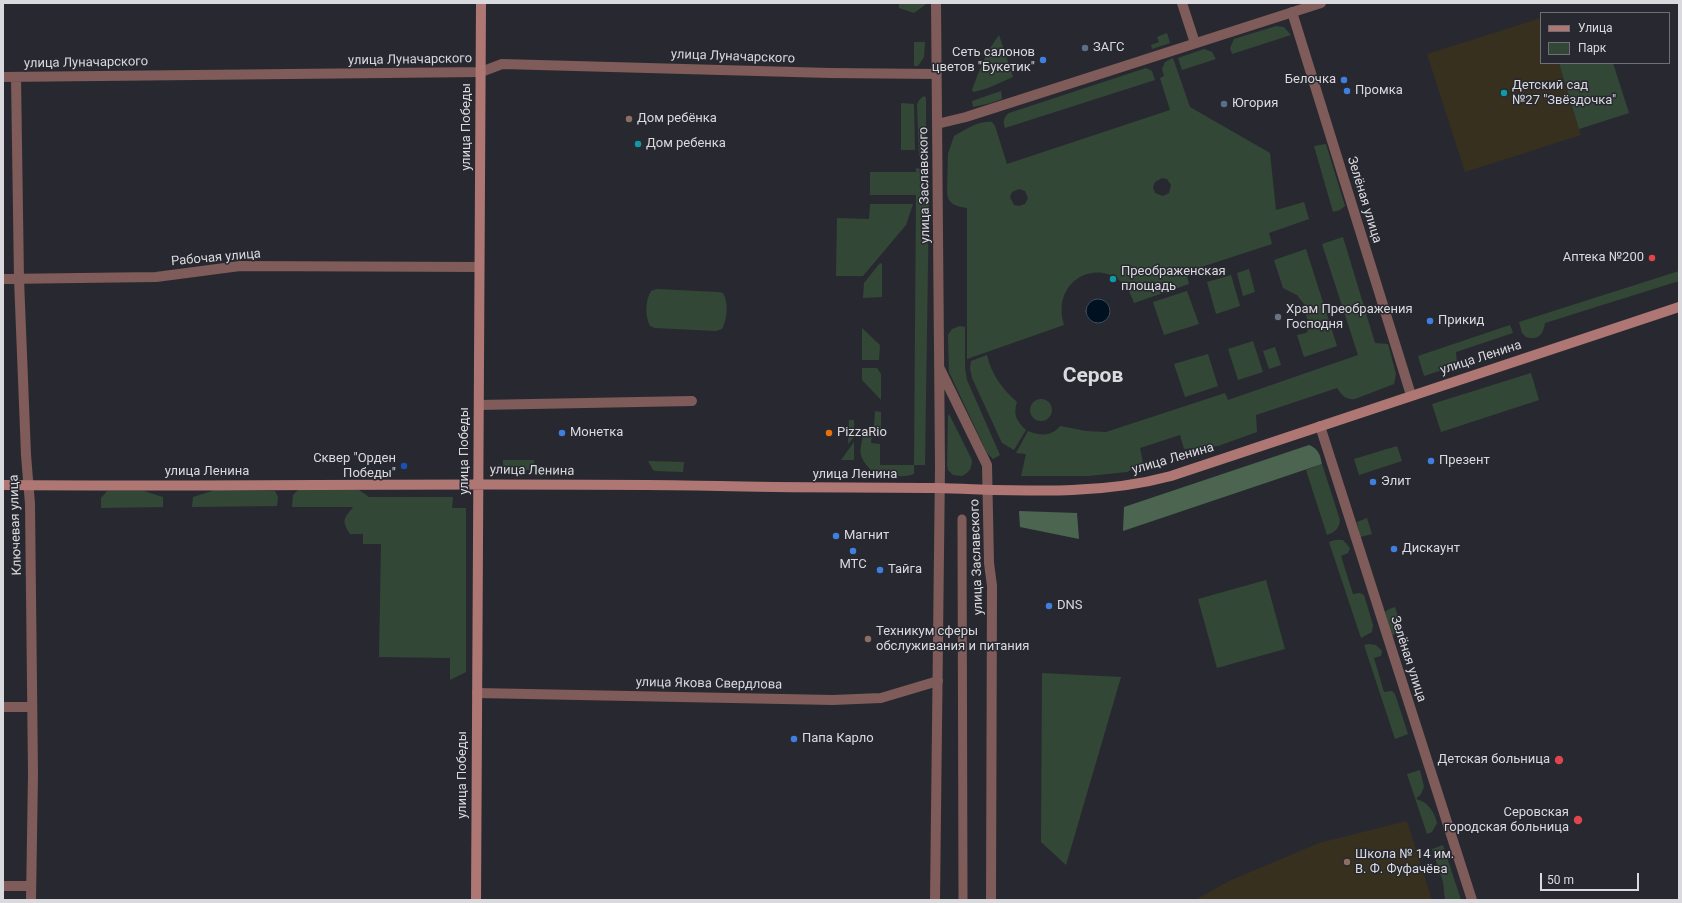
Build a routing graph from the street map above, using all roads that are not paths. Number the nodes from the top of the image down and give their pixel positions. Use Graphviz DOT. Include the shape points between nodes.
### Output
graph roads {
  1 [pos="481,3"];
  2 [pos="936,3"];
  3 [pos="1182,3"];
  4 [pos="1321,3"];
  5 [pos="1292,12"];
  6 [pos="1195,43"];
  7 [pos="480,72"];
  8 [pos="936,74"];
  9 [pos="3,77"];
  10 [pos="16,77"];
  11 [pos="937,124"];
  12 [pos="479,267"];
  13 [pos="3,279"];
  14 [pos="19,279"];
  15 [pos="1679,307"];
  16 [pos="939,368"];
  17 [pos="1411,395"];
  18 [pos="692,401"];
  19 [pos="478,405"];
  20 [pos="1320,426"];
  21 [pos="478,484"];
  22 [pos="3,485"];
  23 [pos="29,485"];
  24 [pos="940,488"];
  25 [pos="988,490"];
  26 [pos="962,519"];
  27 [pos="938,681"];
  28 [pos="477,692"];
  29 [pos="3,707"];
  30 [pos="31,707"];
  31 [pos="3,886"];
  32 [pos="32,886"];
  33 [pos="32,900"];
  34 [pos="476,900"];
  35 [pos="935,900"];
  36 [pos="963,900"];
  37 [pos="991,900"];
  38 [pos="1472,900"];
  1 -- 7 [label="main road, улица Победы"];
  2 -- 8 [label="street, улица Заславского"];
  3 -- 6 [label="street"];
  4 -- 5 [label="street"];
  5 -- 6 [label="street"];
  5 -- 17 [label="street, Зелёная улица"];
  6 -- 11 [label="street" via="966,117"];
  7 -- 8 [label="street, улица Луначарского" via="502,64"];
  7 -- 10 [label="street, улица Луначарского"];
  7 -- 12 [label="main road, улица Победы"];
  8 -- 11 [label="street, улица Заславского"];
  9 -- 10 [label="street, улица Луначарского"];
  10 -- 14 [label="street, Ключевая улица"];
  11 -- 16 [label="street, улица Заславского"];
  12 -- 14 [label="street, Рабочая улица" via="240,266 156,277"];
  12 -- 19 [label="main road, улица Победы"];
  13 -- 14 [label="street, Рабочая улица"];
  14 -- 23 [label="street, Ключевая улица"];
  15 -- 17 [label="main road, улица Ленина"];
  16 -- 24 [label="street, улица Заславского"];
  16 -- 25 [label="street, улица Заславского" via="987,465"];
  17 -- 20 [label="main road, улица Ленина"];
  18 -- 19 [label="street"];
  19 -- 21 [label="main road, улица Победы"];
  20 -- 25 [label="main road, улица Ленина" via="1142,484 1077,491"];
  20 -- 38 [label="street, Зелёная улица"];
  21 -- 23 [label="main road, улица Ленина"];
  21 -- 24 [label="main road, улица Ленина"];
  21 -- 28 [label="main road, улица Победы"];
  22 -- 23 [label="main road, улица Ленина"];
  23 -- 30 [label="street, Ключевая улица"];
  24 -- 25 [label="main road, улица Ленина"];
  24 -- 27 [label="street, улица Заславского"];
  25 -- 37 [label="street, улица Заславского" via="989,563 992,586"];
  26 -- 36 [label="street, улица Заславского"];
  27 -- 28 [label="street, улица Якова Свердлова" via="881,698 834,700"];
  27 -- 35 [label="street, улица Заславского"];
  28 -- 34 [label="main road, улица Победы"];
  29 -- 30 [label="street"];
  30 -- 32 [label="street, Ключевая улица"];
  31 -- 32 [label="street"];
  32 -- 33 [label="street, Ключевая улица"];
}
